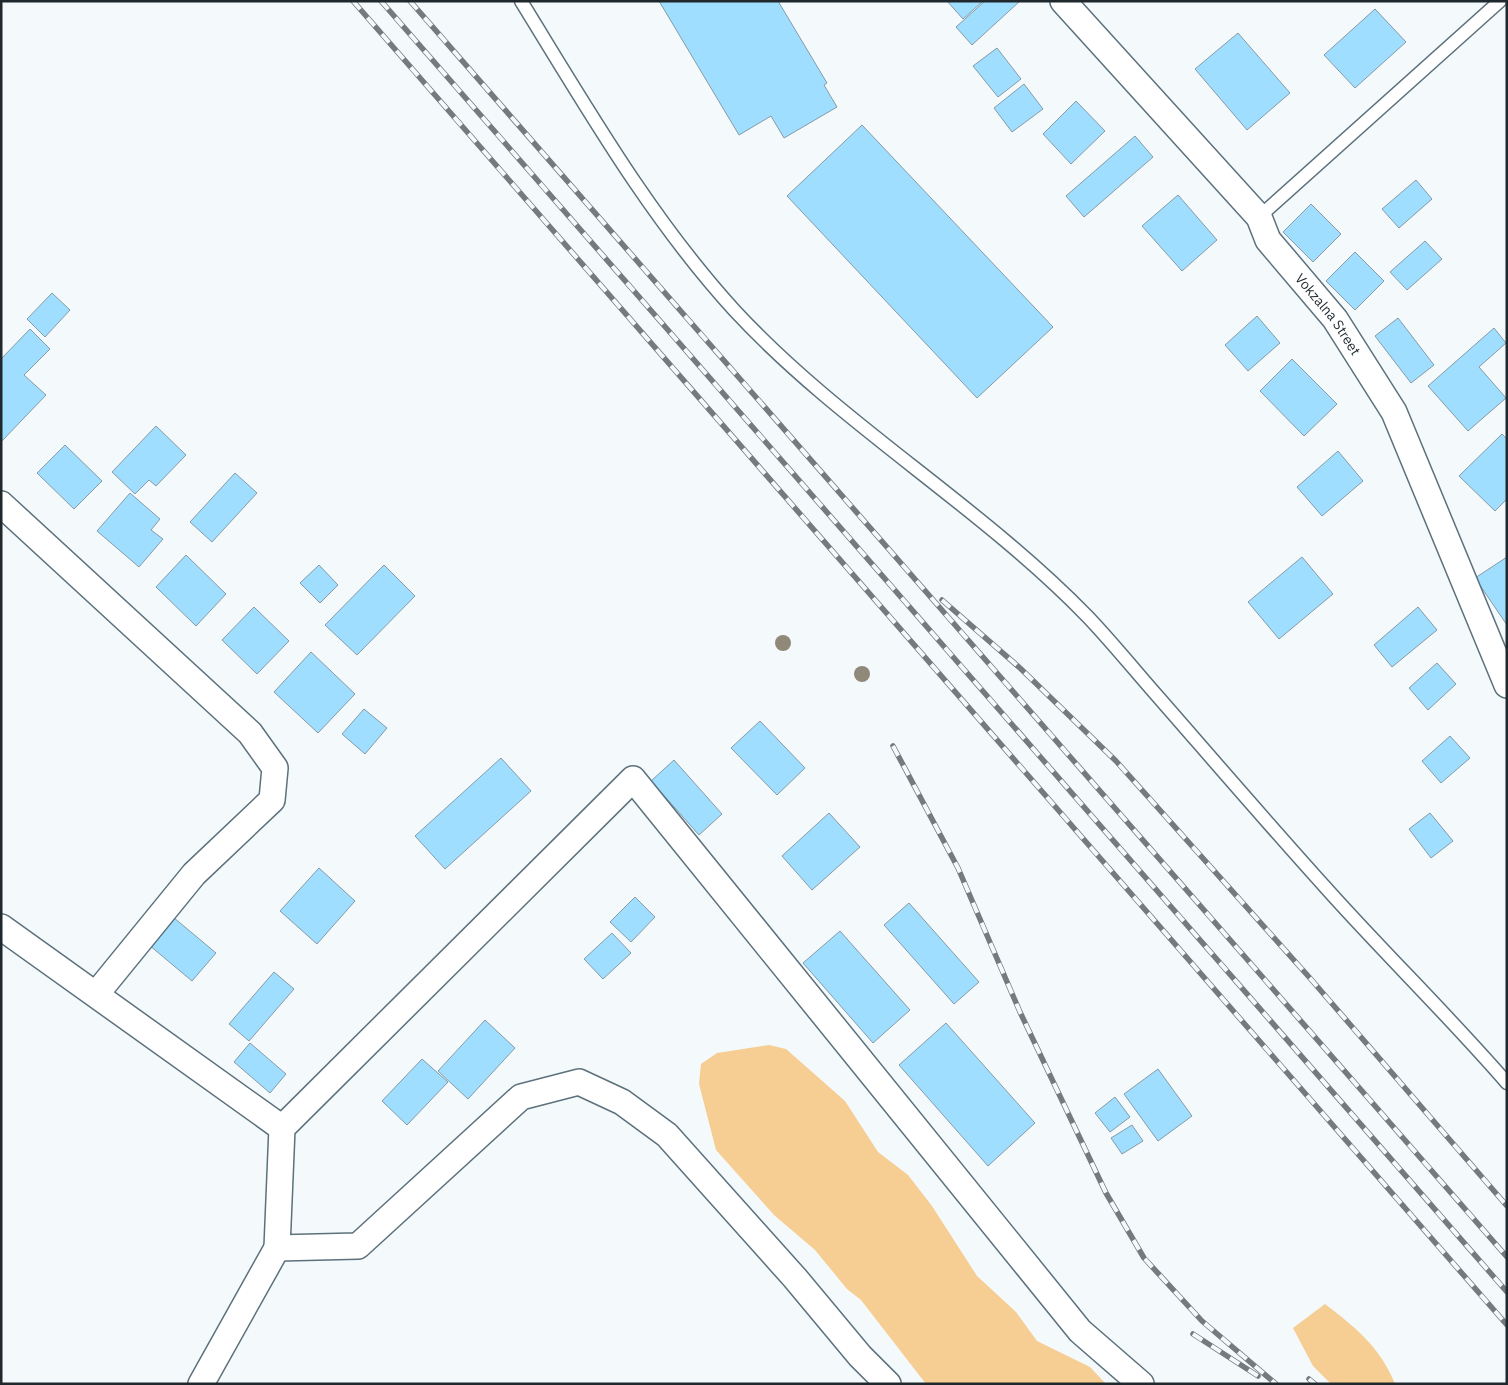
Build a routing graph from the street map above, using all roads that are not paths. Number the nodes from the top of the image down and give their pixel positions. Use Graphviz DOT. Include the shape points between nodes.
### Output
graph roads {
  1 [pos="521,1"];
  2 [pos="1064,1"];
  3 [pos="1500,1"];
  4 [pos="1259,217"];
  5 [pos="1,504"];
  6 [pos="1507,685"];
  7 [pos="1,927"];
  8 [pos="97,993"];
  9 [pos="1507,1083"];
  10 [pos="282,1128"];
  11 [pos="277,1248"];
  12 [pos="201,1384"];
  13 [pos="888,1384"];
  14 [pos="1141,1384"];
  1 -- 9 [label="lane" via="604,136 685,252 736,312 839,406 982,519 1086,616 1327,890"];
  2 -- 4 [label="street, Vokzalna Street"];
  3 -- 4 [label="lane"];
  4 -- 6 [label="street, Vokzalna Street" via="1268,240 1335,319 1394,412"];
  5 -- 8 [label="street" via="250,733 275,768 272,800 194,874"];
  7 -- 8 [label="street"];
  8 -- 10 [label="street"];
  10 -- 11 [label="street"];
  10 -- 14 [label="street" via="633,779 1080,1331"];
  11 -- 12 [label="street"];
  11 -- 13 [label="street" via="358,1246 521,1097 578,1082 622,1102 667,1135"];
}
